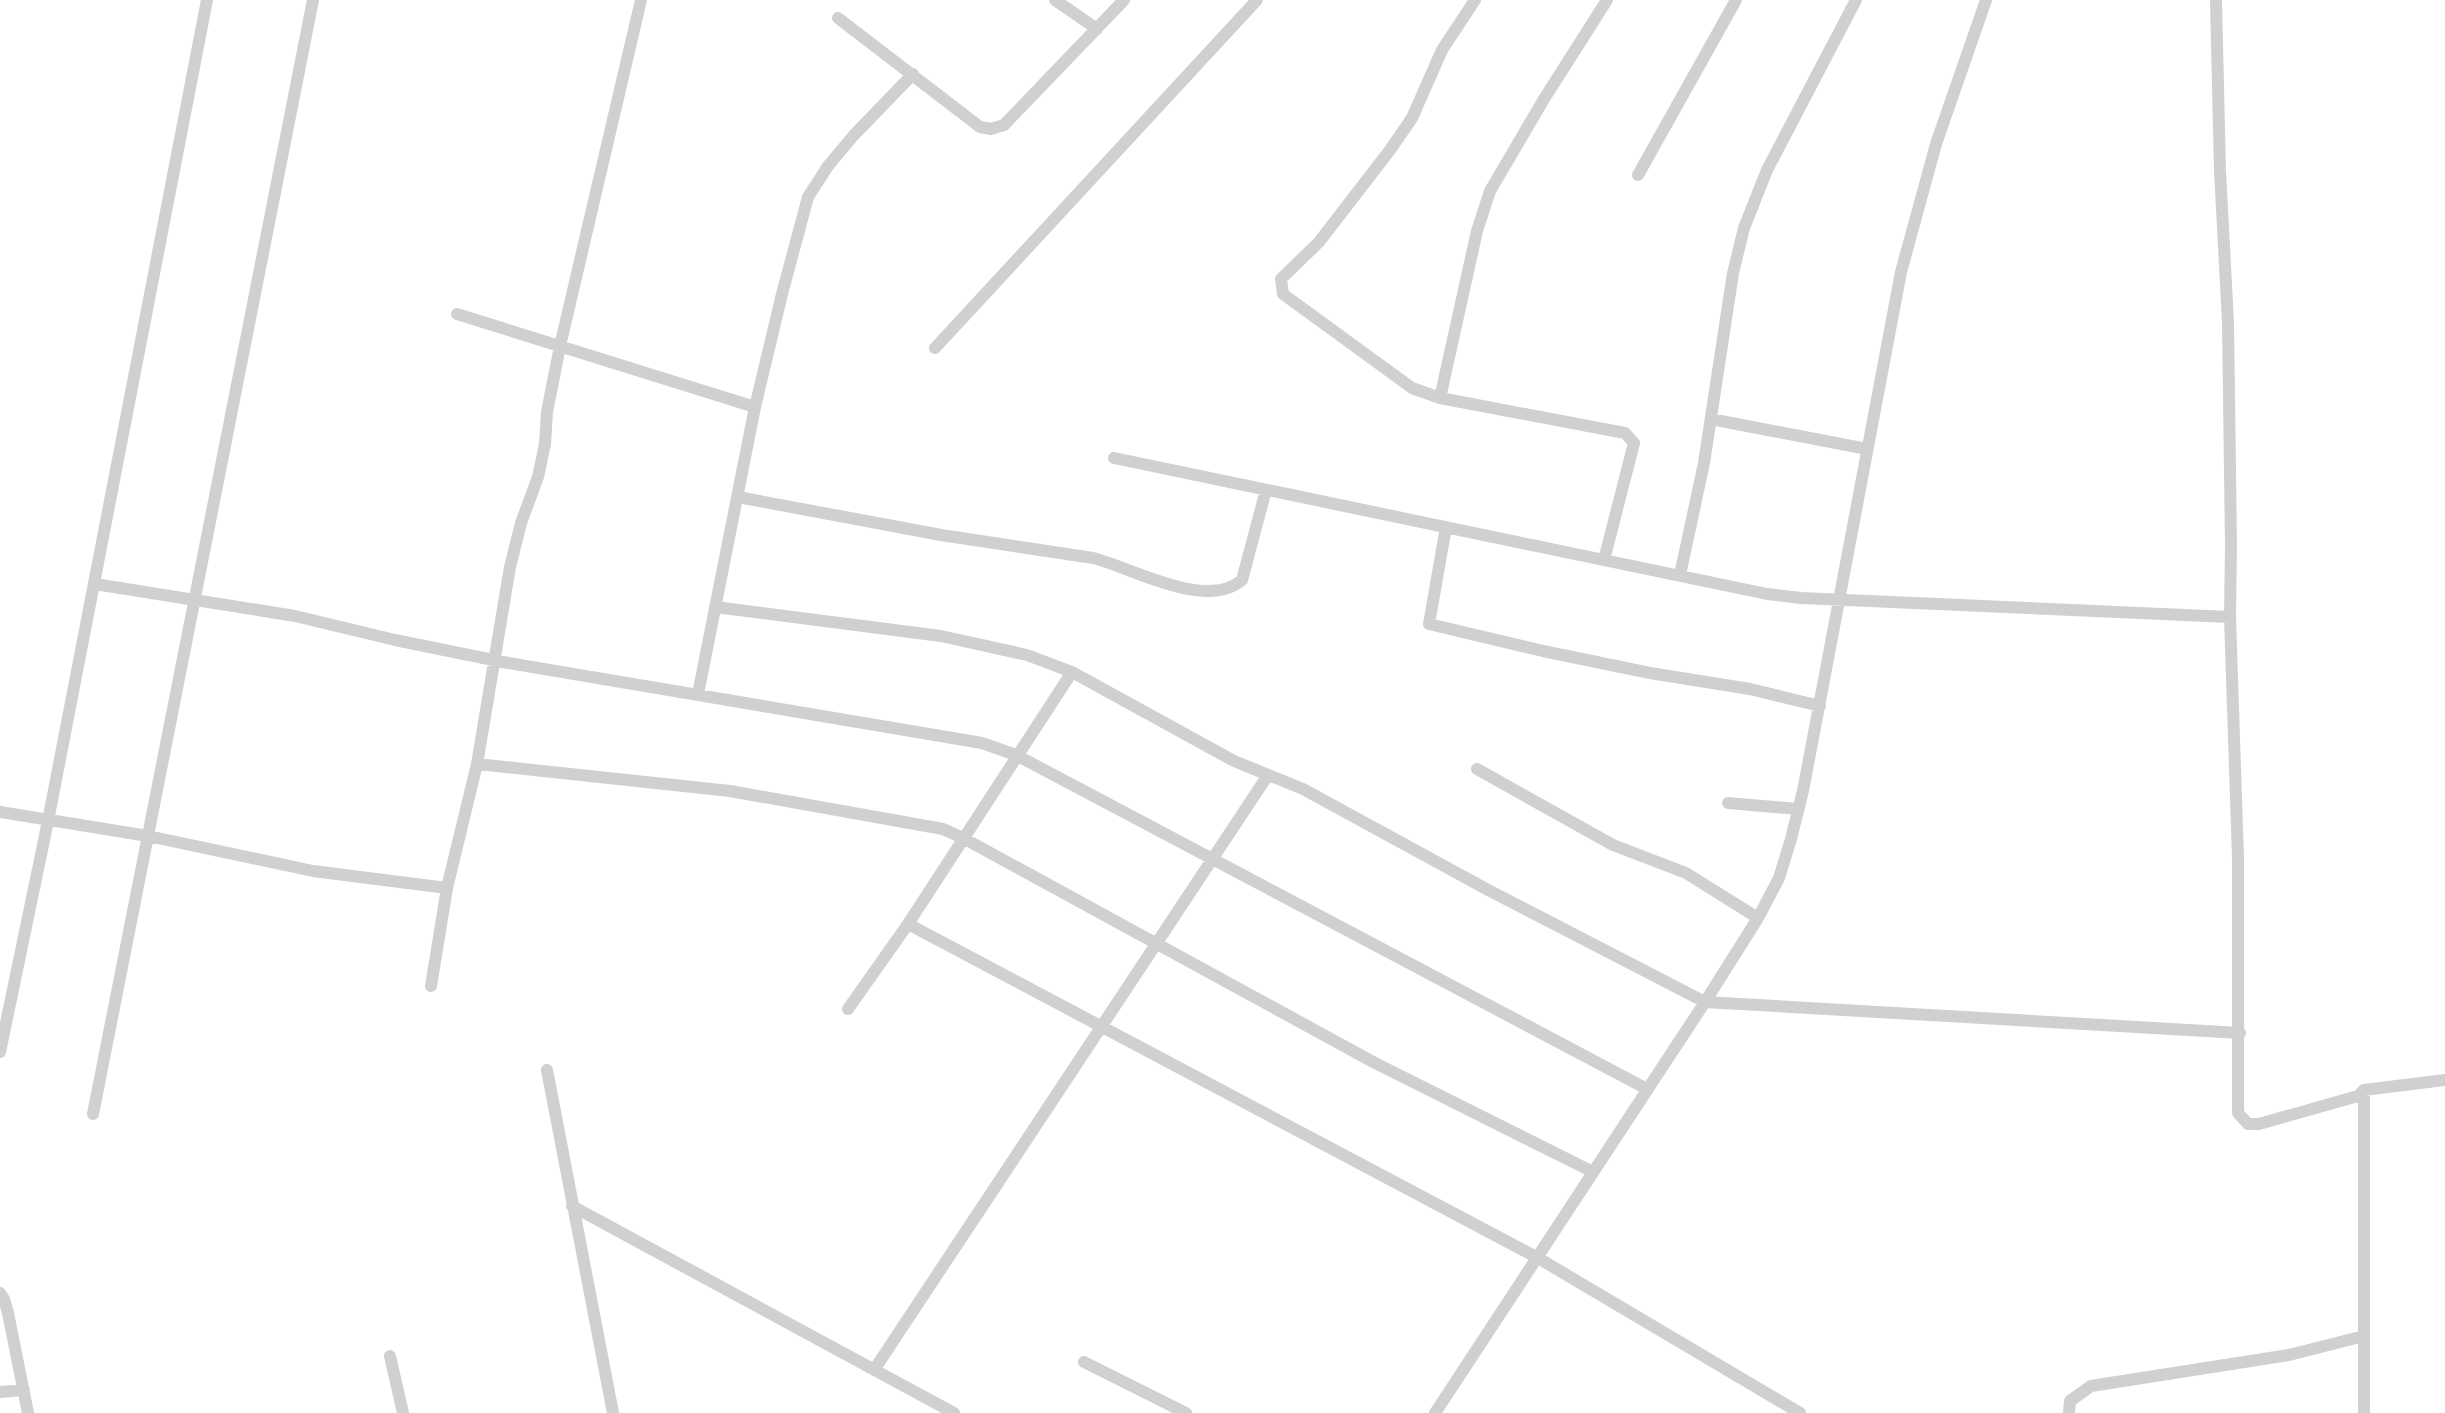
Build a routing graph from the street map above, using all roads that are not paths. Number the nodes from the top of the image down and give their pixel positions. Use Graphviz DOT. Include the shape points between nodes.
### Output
graph roads {
  1 [pos="206,0"];
  2 [pos="313,0"];
  3 [pos="640,0"];
  4 [pos="1055,0"];
  5 [pos="1124,0"];
  6 [pos="1257,0"];
  7 [pos="1475,0"];
  8 [pos="1607,0"];
  9 [pos="1736,0"];
  10 [pos="1857,0"];
  11 [pos="1986,0"];
  12 [pos="2216,0"];
  13 [pos="838,18"];
  14 [pos="1097,30"];
  15 [pos="913,75"];
  16 [pos="1638,175"];
  17 [pos="457,314"];
  18 [pos="560,346"];
  19 [pos="935,348"];
  20 [pos="1440,398"];
  21 [pos="755,407"];
  22 [pos="1711,419"];
  23 [pos="1867,449"];
  24 [pos="1114,458"];
  25 [pos="1266,490"];
  26 [pos="738,497"];
  27 [pos="1446,527"];
  28 [pos="1604,559"];
  29 [pos="1680,575"];
  30 [pos="94,584"];
  31 [pos="194,599"];
  32 [pos="1839,599"];
  33 [pos="715,607"];
  34 [pos="2230,617"];
  35 [pos="496,660"];
  36 [pos="1072,672"];
  37 [pos="698,694"];
  38 [pos="1820,706"];
  39 [pos="1016,755"];
  40 [pos="477,764"];
  41 [pos="1477,769"];
  42 [pos="1268,775"];
  43 [pos="1728,803"];
  44 [pos="1798,809"];
  45 [pos="0,812"];
  46 [pos="48,821"];
  47 [pos="148,836"];
  48 [pos="963,838"];
  49 [pos="1213,858"];
  50 [pos="447,888"];
  51 [pos="1758,918"];
  52 [pos="908,924"];
  53 [pos="1156,943"];
  54 [pos="431,986"];
  55 [pos="1705,1002"];
  56 [pos="848,1009"];
  57 [pos="1101,1026"];
  58 [pos="2240,1033"];
  59 [pos="0,1049"];
  60 [pos="547,1070"];
  61 [pos="2445,1080"];
  62 [pos="1647,1089"];
  63 [pos="2364,1090"];
  64 [pos="93,1114"];
  65 [pos="1593,1172"];
  66 [pos="572,1206"];
  67 [pos="1538,1258"];
  68 [pos="0,1293"];
  69 [pos="2364,1336"];
  70 [pos="390,1356"];
  71 [pos="1084,1362"];
  72 [pos="874,1370"];
  73 [pos="24,1390"];
  74 [pos="0,1392"];
  75 [pos="28,1413"];
  76 [pos="403,1413"];
  77 [pos="612,1413"];
  78 [pos="954,1413"];
  79 [pos="1186,1413"];
  80 [pos="1435,1413"];
  81 [pos="1800,1413"];
  82 [pos="2069,1413"];
  83 [pos="2364,1413"];
  1 -- 30 [label="street"];
  2 -- 31 [label="street"];
  3 -- 18 [label="street"];
  4 -- 14 [label="street"];
  5 -- 14 [label="street"];
  6 -- 19 [label="street"];
  7 -- 20 [label="street" via="1442,50 1412,118 1390,150 1319,242 1281,279 1283,294 1354,348 1412,388"];
  8 -- 20 [label="street" via="1490,191"];
  9 -- 16 [label="street"];
  10 -- 22 [label="street" via="1767,170 1744,228"];
  11 -- 23 [label="street" via="1917,211"];
  12 -- 34 [label="street" via="2228,336"];
  13 -- 15 [label="street"];
  14 -- 15 [label="street" via="1004,125 991,129 980,127"];
  15 -- 21 [label="street" via="854,135 808,197"];
  17 -- 18 [label="street"];
  18 -- 21 [label="street"];
  18 -- 35 [label="street" via="545,444 510,567"];
  20 -- 28 [label="street" via="1626,433 1634,443"];
  21 -- 26 [label="street"];
  22 -- 23 [label="street"];
  22 -- 29 [label="street"];
  23 -- 32 [label="street"];
  24 -- 25 [label="street"];
  25 -- 26 [label="street" via="1242,580 1231,589 1207,591 1179,587 1093,558"];
  25 -- 27 [label="street"];
  26 -- 33 [label="street"];
  27 -- 28 [label="street"];
  27 -- 38 [label="street" via="1429,624"];
  28 -- 29 [label="street"];
  29 -- 32 [label="street" via="1767,594"];
  30 -- 31 [label="street"];
  30 -- 46 [label="street"];
  31 -- 35 [label="street"];
  31 -- 47 [label="street"];
  32 -- 34 [label="street"];
  32 -- 38 [label="street"];
  33 -- 36 [label="street" via="942,636 1027,655"];
  33 -- 37 [label="street"];
  34 -- 58 [label="street"];
  35 -- 37 [label="street"];
  35 -- 40 [label="street"];
  36 -- 39 [label="street"];
  36 -- 42 [label="street"];
  37 -- 39 [label="street" via="982,743"];
  38 -- 44 [label="street"];
  39 -- 48 [label="street"];
  39 -- 49 [label="street"];
  40 -- 48 [label="street" via="730,791 920,824"];
  40 -- 50 [label="street"];
  41 -- 51 [label="street" via="1613,845 1686,873"];
  42 -- 49 [label="street"];
  42 -- 55 [label="street" via="1303,789"];
  43 -- 44 [label="street"];
  44 -- 51 [label="street" via="1779,878"];
  45 -- 46 [label="street"];
  46 -- 47 [label="street"];
  46 -- 59 [label="street"];
  47 -- 50 [label="street" via="313,871"];
  47 -- 64 [label="street"];
  48 -- 52 [label="street"];
  48 -- 53 [label="street"];
  49 -- 53 [label="street"];
  49 -- 62 [label="street"];
  50 -- 54 [label="street"];
  51 -- 55 [label="street"];
  52 -- 56 [label="street"];
  52 -- 57 [label="street"];
  53 -- 57 [label="street"];
  53 -- 65 [label="street" via="1375,1063"];
  55 -- 58 [label="street"];
  55 -- 62 [label="street"];
  57 -- 67 [label="street"];
  57 -- 72 [label="street"];
  58 -- 63 [label="street" via="2237,1103 2238,1113 2248,1124 2358,1096"];
  60 -- 66 [label="street"];
  61 -- 63 [label="street"];
  62 -- 65 [label="street"];
  63 -- 69 [label="street"];
  65 -- 67 [label="street"];
  66 -- 72 [label="street"];
  66 -- 77 [label="street"];
  67 -- 80 [label="street"];
  67 -- 81 [label="street"];
  68 -- 73 [label="street"];
  69 -- 82 [label="street" via="2289,1355 2091,1387 2070,1401"];
  69 -- 83 [label="street"];
  70 -- 76 [label="street"];
  71 -- 79 [label="street"];
  72 -- 78 [label="street"];
  73 -- 74 [label="street"];
  73 -- 75 [label="street"];
}
